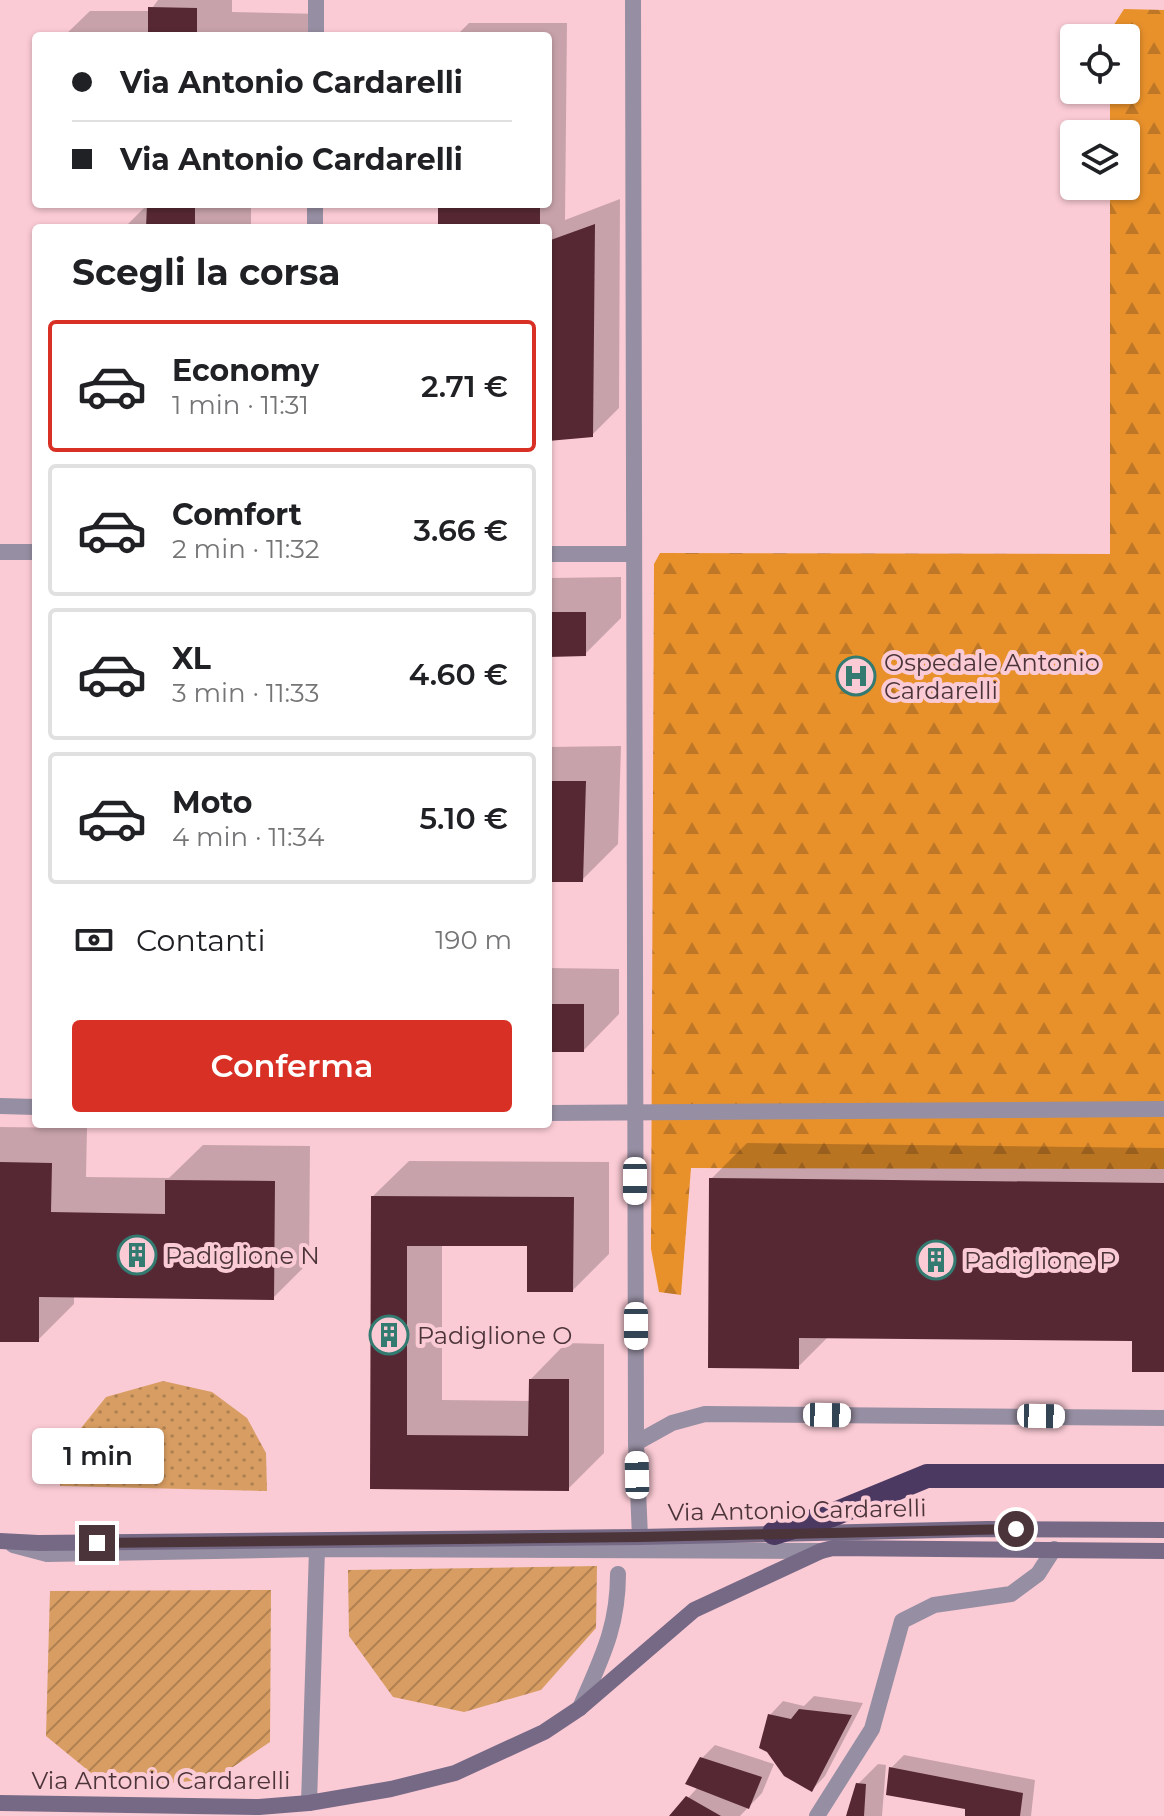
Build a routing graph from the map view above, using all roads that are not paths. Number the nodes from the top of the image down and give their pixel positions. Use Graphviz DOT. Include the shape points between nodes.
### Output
graph roads {
  1 [pos="316,0"];
  2 [pos="633,0"];
  3 [pos="316,32"];
  4 [pos="0,552"];
  5 [pos="32,552"];
  6 [pos="552,554"];
  7 [pos="634,554"];
  8 [pos="0,1106"];
  9 [pos="32,1107"];
  10 [pos="1164,1109"];
  11 [pos="552,1113"];
  12 [pos="635,1114"];
  13 [pos="1164,1418"];
  14 [pos="636,1443"];
  15 [pos="1164,1476"];
  16 [pos="1164,1530"];
  17 [pos="774,1533"];
  18 [pos="640,1537"];
  19 [pos="0,1542"];
  20 [pos="317,1549"];
  21 [pos="1054,1549"];
  22 [pos="821,1551"];
  23 [pos="1164,1551"];
  24 [pos="618,1574"];
  25 [pos="580,1708"];
  26 [pos="0,1803"];
  27 [pos="309,1803"];
  28 [pos="817,1816"];
  1 -- 3 [label="street"];
  2 -- 7 [label="street"];
  4 -- 5 [label="street"];
  6 -- 7 [label="street"];
  7 -- 12 [label="street"];
  8 -- 9 [label="street"];
  10 -- 12 [label="street"];
  11 -- 12 [label="street"];
  12 -- 14 [label="street"];
  13 -- 14 [label="street" via="705,1414 672,1423"];
  14 -- 18 [label="street"];
  15 -- 17 [label="highway" via="927,1476"];
  16 -- 17 [label="main road, Via Antonio Cardarelli"];
  17 -- 18 [label="main road, Via Antonio Cardarelli"];
  18 -- 19 [label="main road, Via Antonio Cardarelli"];
  19 -- 20 [label="street" via="47,1554"];
  20 -- 22 [label="street"];
  20 -- 27 [label="street"];
  21 -- 22 [label="main road, Via Antonio Cardarelli"];
  21 -- 23 [label="main road, Via Antonio Cardarelli"];
  21 -- 28 [label="street" via="1038,1574 1011,1594 934,1605 902,1621 872,1729"];
  22 -- 25 [label="main road, Via Antonio Cardarelli" via="694,1610"];
  24 -- 25 [label="street" via="618,1605 609,1640"];
  25 -- 27 [label="main road, Via Antonio Cardarelli" via="544,1732 455,1773"];
  26 -- 27 [label="main road, Via Antonio Cardarelli"];
}
